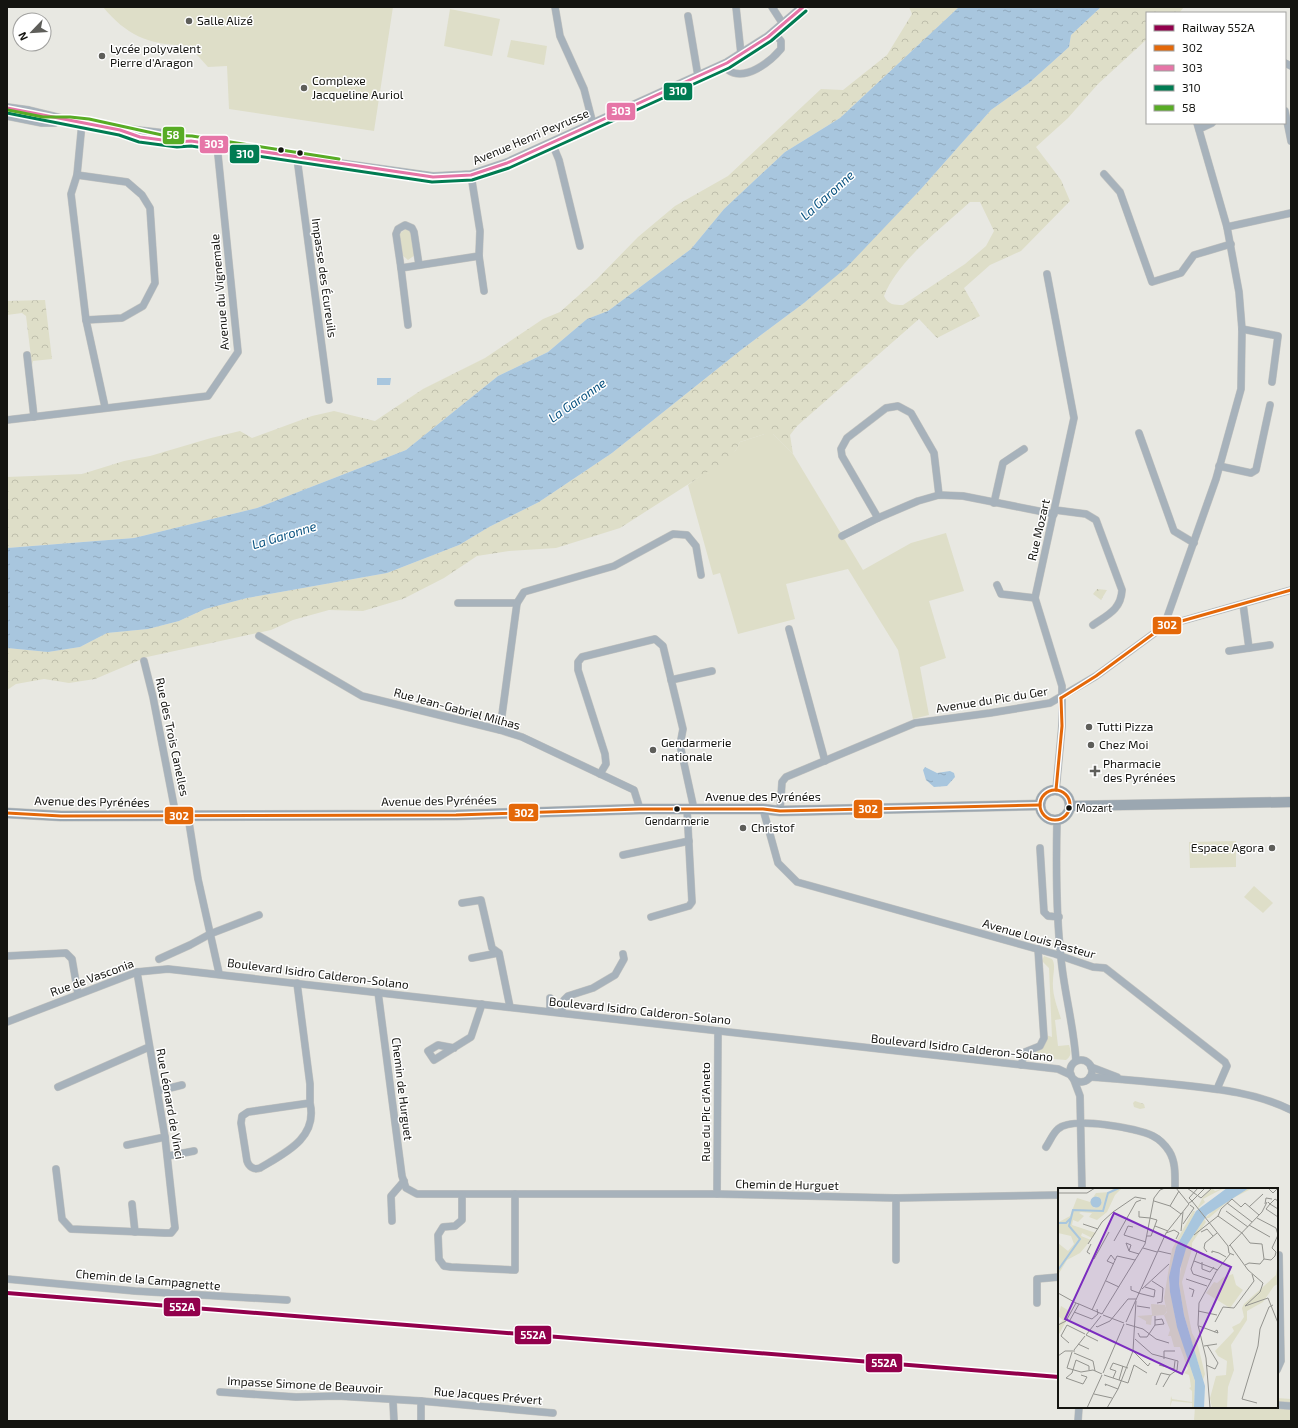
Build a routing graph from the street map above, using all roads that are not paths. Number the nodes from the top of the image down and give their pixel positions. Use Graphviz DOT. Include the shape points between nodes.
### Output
graph roads {
  1 [pos="555,7"];
  2 [pos="736,7"];
  3 [pos="804,7"];
  4 [pos="774,8"];
  5 [pos="688,16"];
  6 [pos="783,24"];
  7 [pos="768,37"];
  8 [pos="741,54"];
  9 [pos="727,63"];
  10 [pos="698,76"];
  11 [pos="7,108"];
  12 [pos="7,115"];
  13 [pos="1286,116"];
  14 [pos="78,123"];
  15 [pos="593,124"];
  16 [pos="1198,126"];
  17 [pos="1291,141"];
  18 [pos="552,143"];
  19 [pos="217,145"];
  20 [pos="297,158"];
  21 [pos="1104,174"];
  22 [pos="77,175"];
  23 [pos="471,175"];
  24 [pos="1291,213"];
  25 [pos="1227,227"];
  26 [pos="1231,244"];
  27 [pos="580,246"];
  28 [pos="479,256"];
  29 [pos="419,265"];
  30 [pos="401,268"];
  31 [pos="1047,274"];
  32 [pos="484,292"];
  33 [pos="86,320"];
  34 [pos="408,325"];
  35 [pos="1242,329"];
  36 [pos="27,355"];
  37 [pos="1272,382"];
  38 [pos="329,400"];
  39 [pos="1270,405"];
  40 [pos="106,407"];
  41 [pos="34,417"];
  42 [pos="7,420"];
  43 [pos="1139,433"];
  44 [pos="1024,449"];
  45 [pos="1219,466"];
  46 [pos="939,495"];
  47 [pos="994,503"];
  48 [pos="1055,512"];
  49 [pos="878,518"];
  50 [pos="842,536"];
  51 [pos="1194,543"];
  52 [pos="701,575"];
  53 [pos="997,585"];
  54 [pos="1291,590"];
  55 [pos="1035,598"];
  56 [pos="458,603"];
  57 [pos="517,604"];
  58 [pos="1243,604"];
  59 [pos="1093,625"];
  60 [pos="1164,626"];
  61 [pos="789,629"];
  62 [pos="259,636"];
  63 [pos="1270,645"];
  64 [pos="1249,648"];
  65 [pos="1229,651"];
  66 [pos="144,662"];
  67 [pos="712,671"];
  68 [pos="671,680"];
  69 [pos="1061,698"];
  70 [pos="500,730"];
  71 [pos="825,761"];
  72 [pos="600,774"];
  73 [pos="1056,790"];
  74 [pos="1291,802"];
  75 [pos="1040,805"];
  76 [pos="1070,806"];
  77 [pos="640,809"];
  78 [pos="690,809"];
  79 [pos="763,809"];
  80 [pos="780,811"];
  81 [pos="7,813"];
  82 [pos="176,816"];
  83 [pos="188,816"];
  84 [pos="1057,820"];
  85 [pos="689,841"];
  86 [pos="1040,848"];
  87 [pos="623,855"];
  88 [pos="462,903"];
  89 [pos="259,915"];
  90 [pos="651,917"];
  91 [pos="1059,917"];
  92 [pos="210,934"];
  93 [pos="1038,949"];
  94 [pos="498,952"];
  95 [pos="623,954"];
  96 [pos="7,956"];
  97 [pos="1060,956"];
  98 [pos="472,958"];
  99 [pos="159,959"];
  100 [pos="137,972"];
  101 [pos="219,974"];
  102 [pos="297,983"];
  103 [pos="378,992"];
  104 [pos="78,994"];
  105 [pos="550,998"];
  106 [pos="482,1004"];
  107 [pos="510,1007"];
  108 [pos="550,1012"];
  109 [pos="561,1013"];
  110 [pos="7,1022"];
  111 [pos="718,1030"];
  112 [pos="149,1047"];
  113 [pos="454,1048"];
  114 [pos="1077,1062"];
  115 [pos="1021,1065"];
  116 [pos="1092,1067"];
  117 [pos="1058,1069"];
  118 [pos="1073,1077"];
  119 [pos="1121,1078"];
  120 [pos="1087,1079"];
  121 [pos="182,1085"];
  122 [pos="58,1087"];
  123 [pos="1217,1089"];
  124 [pos="158,1091"];
  125 [pos="1080,1096"];
  126 [pos="310,1103"];
  127 [pos="1291,1110"];
  128 [pos="1080,1122"];
  129 [pos="165,1137"];
  130 [pos="127,1146"];
  131 [pos="1046,1147"];
  132 [pos="194,1151"];
  133 [pos="168,1156"];
  134 [pos="56,1169"];
  135 [pos="405,1184"];
  136 [pos="1082,1188"];
  137 [pos="1175,1188"];
  138 [pos="515,1194"];
  139 [pos="717,1194"];
  140 [pos="462,1195"];
  141 [pos="1058,1196"];
  142 [pos="896,1198"];
  143 [pos="132,1204"];
  144 [pos="392,1221"];
  145 [pos="135,1232"];
  146 [pos="1279,1255"];
  147 [pos="896,1260"];
  148 [pos="1058,1277"];
  149 [pos="7,1279"];
  150 [pos="287,1300"];
  151 [pos="1037,1303"];
  152 [pos="1278,1368"];
  153 [pos="220,1392"];
  154 [pos="393,1401"];
  155 [pos="421,1401"];
  156 [pos="1278,1405"];
  157 [pos="1291,1406"];
  158 [pos="1079,1408"];
  159 [pos="553,1413"];
  160 [pos="394,1421"];
  161 [pos="421,1421"];
  162 [pos="1078,1421"];
  1 -- 15 [label="street" via="560,36 584,89"];
  2 -- 8 [label="street"];
  3 -- 6 [label="street, Avenue Henri Peyrusse"];
  4 -- 6 [label="street"];
  5 -- 10 [label="street"];
  6 -- 7 [label="street, Avenue Henri Peyrusse"];
  7 -- 8 [label="street, Avenue Henri Peyrusse"];
  7 -- 9 [label="street" via="776,35 781,41 781,49 764,64 744,74 734,75 728,70"];
  8 -- 9 [label="street, Avenue Henri Peyrusse"];
  9 -- 10 [label="street, Avenue Henri Peyrusse"];
  10 -- 15 [label="street, Avenue Henri Peyrusse"];
  11 -- 14 [label="street, Avenue Henri Peyrusse"];
  12 -- 14 [label="street, Avenue Henri Peyrusse" via="42,122"];
  13 -- 17 [label="street"];
  14 -- 19 [label="street, Avenue Henri Peyrusse" via="120,130 148,131"];
  14 -- 22 [label="street"];
  15 -- 18 [label="street, Avenue Henri Peyrusse"];
  16 -- 25 [label="street"];
  18 -- 23 [label="street, Avenue Henri Peyrusse" via="507,163"];
  18 -- 27 [label="street" via="559,160"];
  19 -- 20 [label="street, Avenue Henri Peyrusse"];
  19 -- 40 [label="street, Avenue du Vignemale" via="238,352 208,396"];
  20 -- 23 [label="street, Avenue Henri Peyrusse" via="433,177"];
  20 -- 38 [label="street, Impasse des Écureuils"];
  21 -- 26 [label="street" via="1120,192 1152,282 1181,273 1194,255"];
  22 -- 33 [label="street" via="71,194"];
  22 -- 33 [label="street" via="127,182 142,195 150,208 155,283 143,306 122,318"];
  23 -- 28 [label="street" via="480,232"];
  24 -- 25 [label="street"];
  25 -- 26 [label="street"];
  26 -- 35 [label="street"];
  28 -- 29 [label="street"];
  28 -- 32 [label="street"];
  29 -- 30 [label="street"];
  29 -- 30 [label="street" via="414,232 405,225 398,229 396,234"];
  30 -- 34 [label="street"];
  31 -- 48 [label="street, Rue Mozart" via="1074,418"];
  33 -- 40 [label="street"];
  35 -- 37 [label="street" via="1278,336"];
  35 -- 45 [label="street" via="1240,389"];
  36 -- 41 [label="street"];
  39 -- 45 [label="street" via="1256,470 1251,473"];
  40 -- 41 [label="street, Avenue du Vignemale"];
  41 -- 42 [label="street, Avenue du Vignemale"];
  43 -- 51 [label="street" via="1174,531"];
  44 -- 47 [label="street" via="1003,463"];
  45 -- 51 [label="street"];
  46 -- 47 [label="street" via="963,496"];
  46 -- 49 [label="street"];
  46 -- 49 [label="street" via="934,453 927,439 911,414 898,406 886,408 846,438 841,449 842,456"];
  47 -- 48 [label="street"];
  48 -- 55 [label="street, Rue Mozart"];
  48 -- 59 [label="street" via="1086,514 1096,520 1122,590 1121,601 1113,611"];
  49 -- 50 [label="street"];
  51 -- 60 [label="street"];
  52 -- 57 [label="street" via="696,546 687,535 673,534 614,566 524,592"];
  53 -- 55 [label="street" via="1001,594"];
  54 -- 58 [label="street, Avenue du Pic du Ger"];
  55 -- 69 [label="street" via="1062,686"];
  56 -- 57 [label="street"];
  57 -- 70 [label="street"];
  58 -- 60 [label="street, Avenue du Pic du Ger"];
  58 -- 64 [label="street"];
  60 -- 69 [label="street, Avenue du Pic du Ger" via="1096,676"];
  61 -- 71 [label="street"];
  62 -- 70 [label="street, Rue Jean-Gabriel Milhas" via="362,696"];
  63 -- 64 [label="street"];
  64 -- 65 [label="street"];
  66 -- 82 [label="street, Rue des Trois Canelles"];
  67 -- 68 [label="street"];
  68 -- 72 [label="street" via="663,646 655,639 580,659 578,670 606,759"];
  68 -- 78 [label="street" via="684,729 680,745"];
  69 -- 71 [label="street, Avenue du Pic du Ger" via="1035,706 915,723"];
  69 -- 73 [label="street" via="1062,726"];
  70 -- 72 [label="street, Rue Jean-Gabriel Milhas" via="522,737"];
  71 -- 80 [label="street, Avenue du Pic du Ger" via="786,777 782,782"];
  72 -- 77 [label="street, Rue Jean-Gabriel Milhas" via="634,790"];
  73 -- 75 [label="main road" via="1042,797"];
  73 -- 76 [label="main road" via="1068,798"];
  74 -- 76 [label="main road"];
  75 -- 80 [label="main road, Avenue des Pyrénées"];
  75 -- 84 [label="main road" via="1042,813 1048,819"];
  76 -- 84 [label="main road" via="1066,815"];
  77 -- 78 [label="main road, Avenue des Pyrénées"];
  77 -- 83 [label="main road, Avenue des Pyrénées" via="456,815"];
  78 -- 79 [label="main road, Avenue des Pyrénées"];
  78 -- 85 [label="street"];
  79 -- 80 [label="main road, Avenue des Pyrénées"];
  79 -- 93 [label="street, Avenue Louis Pasteur" via="778,863 797,882"];
  81 -- 82 [label="main road, Avenue des Pyrénées" via="61,816"];
  82 -- 83 [label="main road, Avenue des Pyrénées"];
  83 -- 92 [label="street"];
  84 -- 91 [label="street"];
  85 -- 87 [label="street"];
  85 -- 90 [label="street" via="691,904"];
  86 -- 91 [label="street" via="1044,912 1048,916"];
  88 -- 94 [label="street" via="481,900 492,948"];
  89 -- 92 [label="street"];
  91 -- 97 [label="street"];
  92 -- 99 [label="street"];
  92 -- 101 [label="street"];
  93 -- 97 [label="street, Avenue Louis Pasteur"];
  93 -- 115 [label="street" via="1044,1038 1040,1046 1025,1052"];
  94 -- 98 [label="street"];
  94 -- 107 [label="street"];
  95 -- 109 [label="street" via="624,959 614,975 593,988 568,996 564,1000"];
  96 -- 104 [label="street" via="66,953 72,959"];
  97 -- 114 [label="street"];
  97 -- 123 [label="street, Avenue Louis Pasteur" via="1093,967 1105,968 1218,1057 1227,1066"];
  100 -- 101 [label="street, Rue de Vasconia" via="168,969"];
  100 -- 104 [label="street, Rue de Vasconia"];
  100 -- 112 [label="street, Rue Léonard de Vinci"];
  101 -- 102 [label="street, Boulevard Isidro Calderon-Solano"];
  102 -- 103 [label="street, Boulevard Isidro Calderon-Solano"];
  102 -- 126 [label="street" via="310,1084"];
  103 -- 106 [label="street, Boulevard Isidro Calderon-Solano"];
  103 -- 135 [label="street, Chemin de Hurguet"];
  104 -- 110 [label="street, Rue de Vasconia"];
  105 -- 108 [label="street"];
  106 -- 107 [label="street, Boulevard Isidro Calderon-Solano"];
  106 -- 113 [label="street" via="471,1037"];
  107 -- 108 [label="street, Boulevard Isidro Calderon-Solano"];
  108 -- 109 [label="street, Boulevard Isidro Calderon-Solano"];
  109 -- 111 [label="street, Boulevard Isidro Calderon-Solano"];
  111 -- 115 [label="street, Boulevard Isidro Calderon-Solano"];
  111 -- 139 [label="street, Rue du Pic d'Aneto"];
  112 -- 122 [label="street"];
  112 -- 124 [label="street, Rue Léonard de Vinci"];
  114 -- 116 [label="street" via="1088,1062"];
  114 -- 117 [label="street, Boulevard Isidro Calderon-Solano"];
  114 -- 118 [label="street"];
  115 -- 117 [label="street, Boulevard Isidro Calderon-Solano"];
  116 -- 119 [label="street"];
  116 -- 120 [label="street"];
  117 -- 118 [label="street, Boulevard Isidro Calderon-Solano"];
  118 -- 120 [label="street" via="1081,1082"];
  118 -- 125 [label="street"];
  119 -- 120 [label="street"];
  119 -- 123 [label="street"];
  120 -- 125 [label="street"];
  121 -- 124 [label="street"];
  123 -- 127 [label="street" via="1273,1102"];
  124 -- 129 [label="street, Rue Léonard de Vinci"];
  125 -- 128 [label="street"];
  126 -- 126 [label="street" via="248,1112 242,1116 249,1166 254,1169 260,1168 301,1141 310,1123"];
  128 -- 131 [label="street" via="1058,1128"];
  128 -- 136 [label="street"];
  128 -- 137 [label="street" via="1148,1134 1158,1140 1168,1149 1174,1161"];
  129 -- 130 [label="street"];
  129 -- 133 [label="street, Rue Léonard de Vinci"];
  132 -- 133 [label="street"];
  133 -- 145 [label="street, Rue Léonard de Vinci" via="176,1228 165,1233"];
  134 -- 145 [label="street" via="62,1219 71,1230"];
  135 -- 140 [label="street, Chemin de Hurguet" via="417,1194"];
  135 -- 144 [label="street" via="391,1196"];
  138 -- 139 [label="street, Chemin de Hurguet"];
  138 -- 140 [label="street, Chemin de Hurguet"];
  138 -- 140 [label="street" via="515,1270 450,1267 444,1266 439,1259 438,1236 443,1227 455,1226 462,1220"];
  139 -- 142 [label="street, Chemin de Hurguet"];
  141 -- 142 [label="street, Chemin de Hurguet"];
  142 -- 147 [label="street"];
  143 -- 145 [label="street"];
  146 -- 152 [label="street" via="1281,1361"];
  148 -- 151 [label="street" via="1037,1279"];
  149 -- 150 [label="street, Chemin de la Campagnette" via="135,1291"];
  153 -- 154 [label="street, Impasse Simone de Beauvoir" via="302,1398 338,1396"];
  154 -- 155 [label="street, Rue Jacques Prévert"];
  154 -- 160 [label="street, Impasse Simone de Beauvoir"];
  155 -- 159 [label="street, Rue Jacques Prévert"];
  155 -- 161 [label="street, Rue Jacques Prévert"];
  156 -- 157 [label="street"];
  158 -- 162 [label="street"];
}
